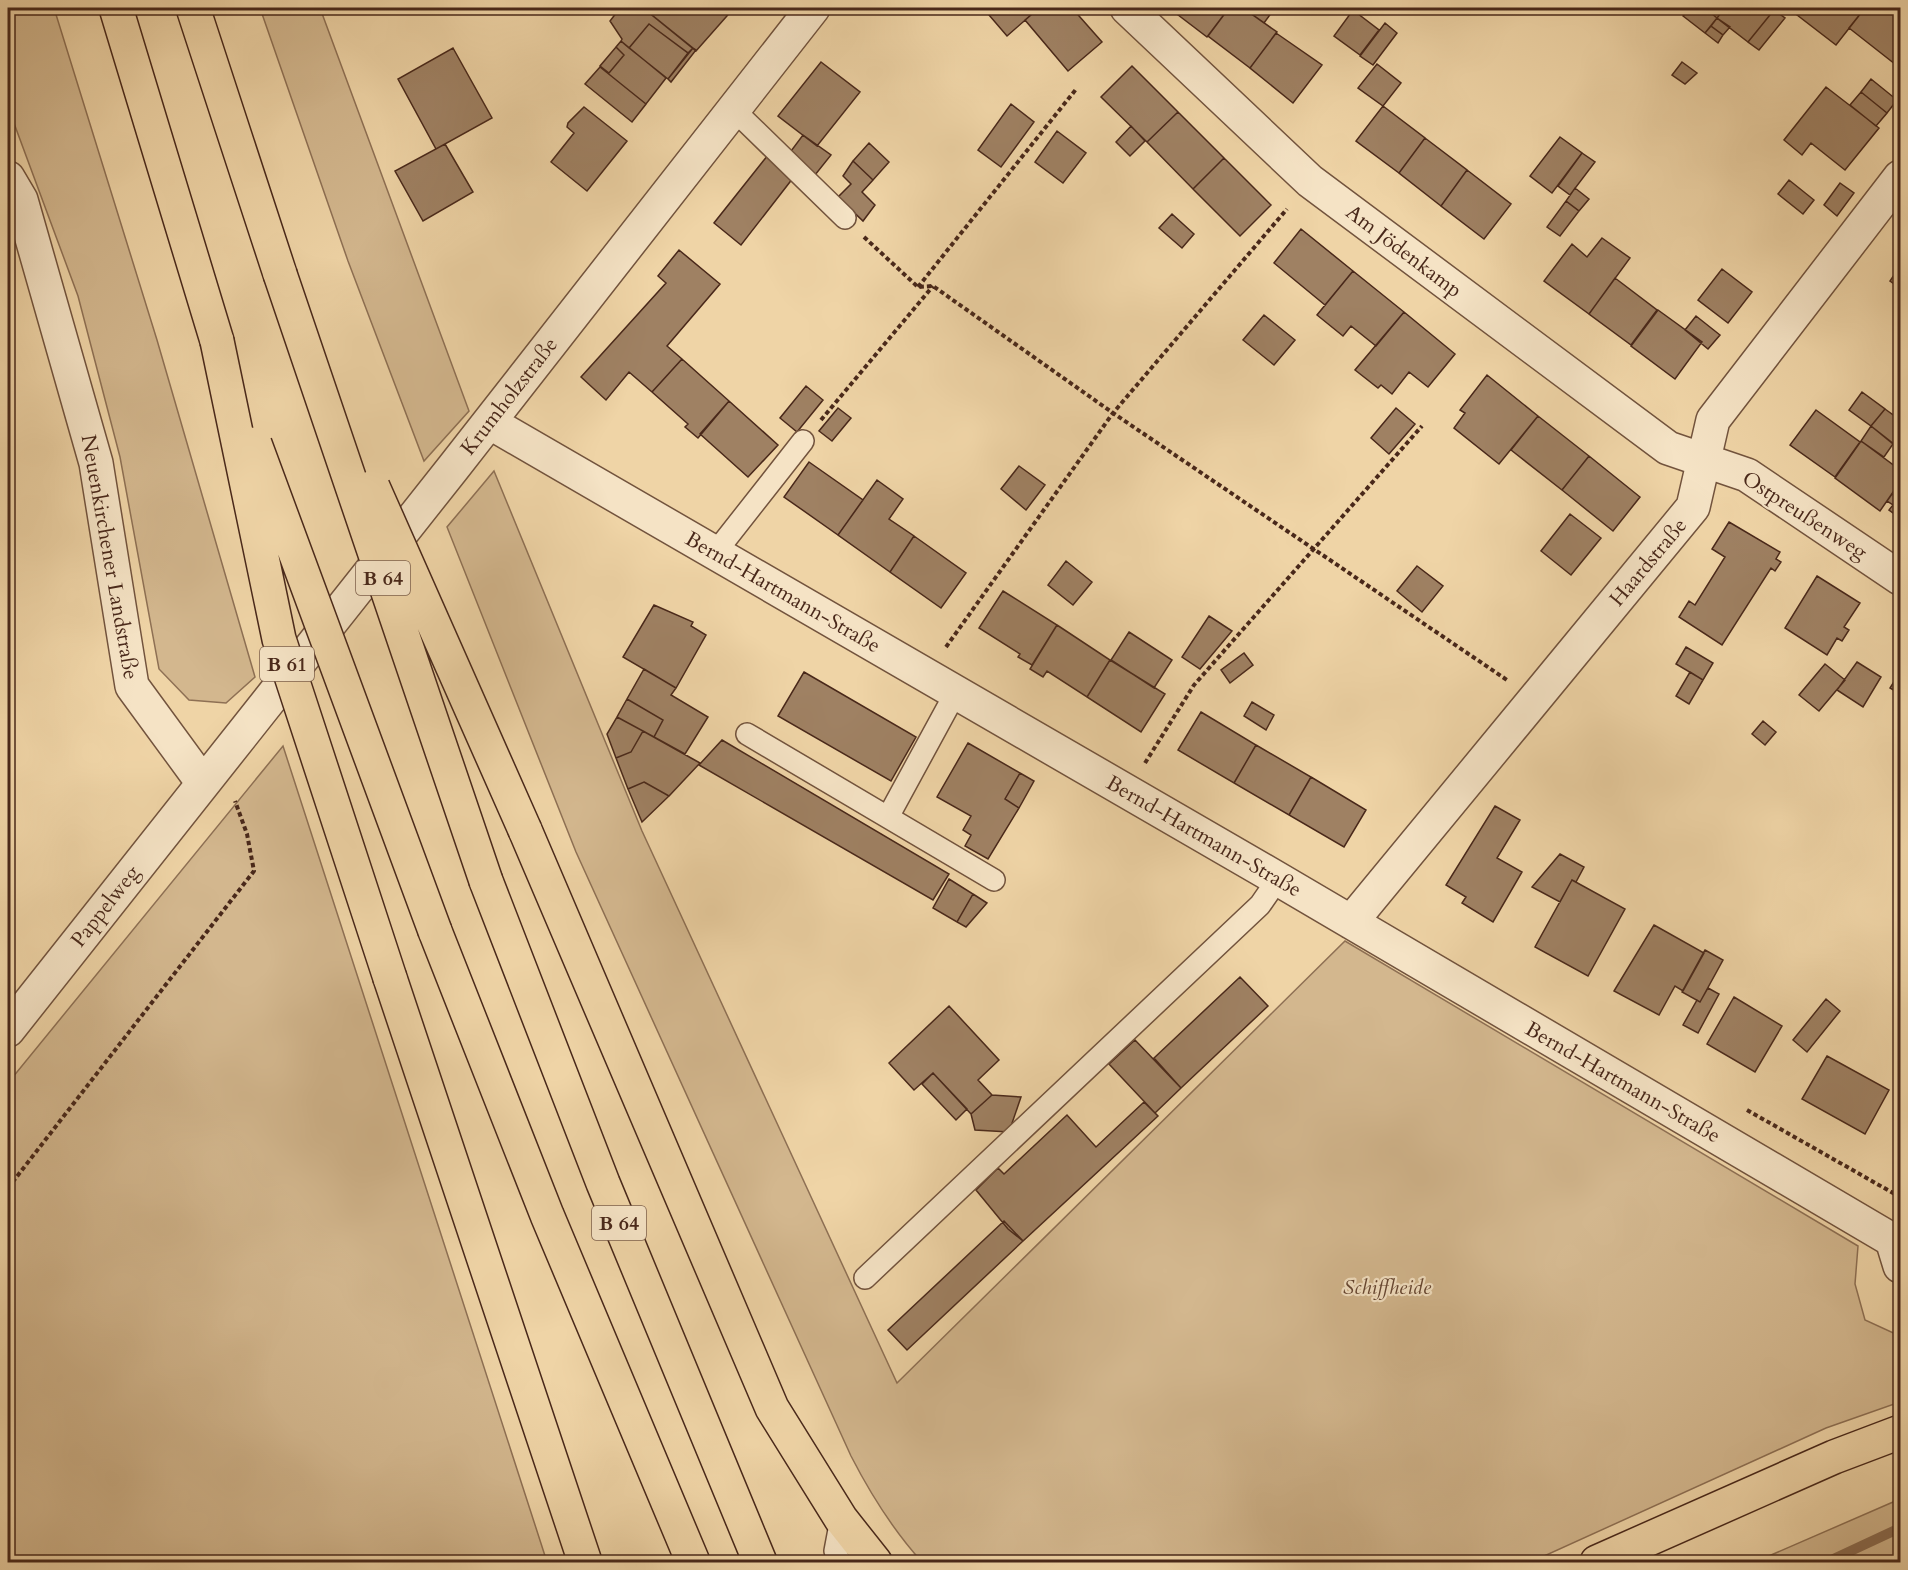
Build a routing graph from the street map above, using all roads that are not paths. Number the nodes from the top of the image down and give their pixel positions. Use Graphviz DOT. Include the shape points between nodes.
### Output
graph roads {
  1 [pos="116,8"];
  2 [pos="193,8"];
  3 [pos="813,8"];
  4 [pos="1127,8"];
  5 [pos="733,110"];
  6 [pos="1900,177"];
  7 [pos="8,178"];
  8 [pos="845,218"];
  9 [pos="280,274"];
  10 [pos="217,341"];
  11 [pos="489,422"];
  12 [pos="803,441"];
  13 [pos="1705,461"];
  14 [pos="715,553"];
  15 [pos="1900,578"];
  16 [pos="956,692"];
  17 [pos="747,734"];
  18 [pos="212,772"];
  19 [pos="888,817"];
  20 [pos="1278,879"];
  21 [pos="994,880"];
  22 [pos="1351,922"];
  23 [pos="8,1030"];
  24 [pos="1900,1266"];
  25 [pos="865,1278"];
  26 [pos="1900,1432"];
  27 [pos="1900,1451"];
  28 [pos="841,1520"];
  29 [pos="585,1563"];
  30 [pos="693,1563"];
  31 [pos="760,1563"];
  32 [pos="840,1563"];
  33 [pos="875,1563"];
  34 [pos="1597,1563"];
  35 [pos="1646,1563"];
  1 -- 10 [label="highway"];
  2 -- 9 [label="highway, B 64"];
  3 -- 5 [label="street, Krumholzstraße"];
  4 -- 13 [label="street, Am Jödenkamp" via="1310,181 1668,448"];
  5 -- 8 [label="lane"];
  5 -- 11 [label="street, Krumholzstraße"];
  6 -- 13 [label="street, Haardstraße" via="1713,420"];
  7 -- 18 [label="street, Neuenkirchener Landstraße" via="21,200 96,463 132,686"];
  9 -- 28 [label="highway, B 64, bridge" via="525,830 772,1408"];
  9 -- 31 [label="highway, B 64, bridge" via="486,881 603,1183"];
  10 -- 29 [label="highway, B 61, bridge" via="279,639"];
  10 -- 30 [label="highway, bridge" via="435,931 547,1215"];
  11 -- 14 [label="street, Bernd-Hartmann-Straße"];
  11 -- 18 [label="street, Krumholzstraße"];
  12 -- 14 [label="lane"];
  13 -- 15 [label="street, Ostpreußenweg" via="1747,475"];
  13 -- 22 [label="street, Haardstraße" via="1693,507"];
  14 -- 16 [label="street, Bernd-Hartmann-Straße"];
  16 -- 19 [label="lane"];
  16 -- 20 [label="street, Bernd-Hartmann-Straße"];
  17 -- 19 [label="lane"];
  18 -- 23 [label="street, Pappelweg"];
  19 -- 21 [label="lane"];
  20 -- 22 [label="street, Bernd-Hartmann-Straße"];
  20 -- 25 [label="lane" via="1260,905"];
  22 -- 24 [label="street, Bernd-Hartmann-Straße" via="1892,1240"];
  26 -- 34 [label="highway" via="1834,1457"];
  27 -- 35 [label="highway"];
  28 -- 32 [label="lane" via="835,1551"];
  28 -- 33 [label="highway"];
}
